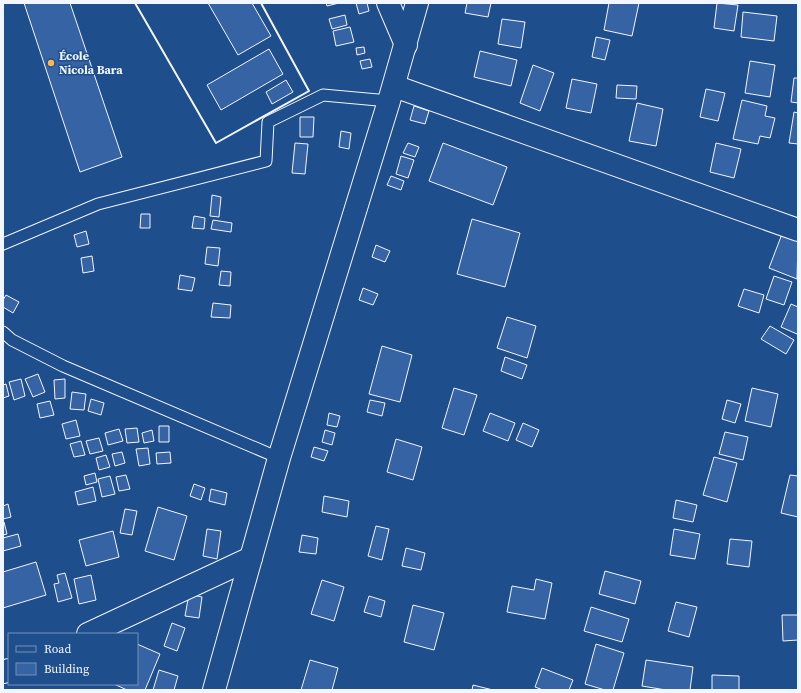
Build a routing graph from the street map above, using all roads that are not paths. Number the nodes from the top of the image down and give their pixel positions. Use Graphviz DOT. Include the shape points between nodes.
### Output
graph roads {
  1 [pos="388,3"];
  2 [pos="417,3"];
  3 [pos="406,46"];
  4 [pos="391,93"];
  5 [pos="798,230"];
  6 [pos="3,244"];
  7 [pos="3,332"];
  8 [pos="279,458"];
  9 [pos="251,558"];
  10 [pos="90,633"];
  11 [pos="214,690"];
  1 -- 3 [label="main road"];
  2 -- 3 [label="main road"];
  3 -- 4 [label="main road"];
  4 -- 5 [label="main road"];
  4 -- 6 [label="lane" via="323,95 268,122 266,161 98,204"];
  4 -- 8 [label="main road"];
  7 -- 8 [label="lane" via="12,340 63,366"];
  8 -- 9 [label="main road"];
  9 -- 10 [label="main road"];
  9 -- 11 [label="main road"];
}
